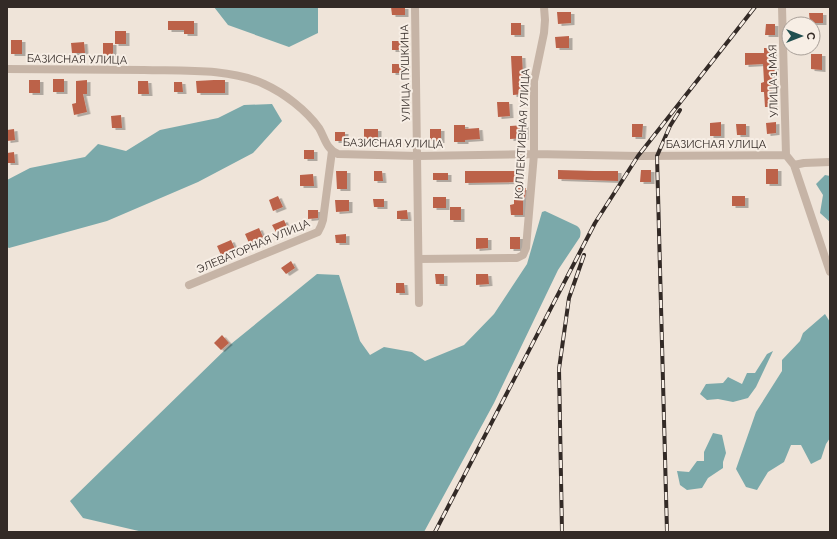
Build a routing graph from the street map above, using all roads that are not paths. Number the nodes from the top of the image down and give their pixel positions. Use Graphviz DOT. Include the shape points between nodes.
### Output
graph roads {
  1 [pos="415,7"];
  2 [pos="544,7"];
  3 [pos="782,7"];
  4 [pos="7,69"];
  5 [pos="332,151"];
  6 [pos="534,154"];
  7 [pos="786,155"];
  8 [pos="418,156"];
  9 [pos="830,162"];
  10 [pos="794,165"];
  11 [pos="419,259"];
  12 [pos="830,272"];
  13 [pos="189,285"];
  14 [pos="419,303"];
  1 -- 8 [label="street, УЛИЦА ПУШКИНА"];
  2 -- 6 [label="street, КОЛЛЕКТИВНАЯ УЛИЦА" via="544,32 534,81"];
  3 -- 7 [label="street, УЛИЦА 1 МАЯ"];
  4 -- 5 [label="street, БАЗИСНАЯ УЛИЦА" via="195,71 249,79 265,85 298,107 319,128"];
  5 -- 8 [label="street, БАЗИСНАЯ УЛИЦА" via="350,155"];
  5 -- 13 [label="street, ЭЛЕВАТОРНАЯ УЛИЦА" via="318,232"];
  6 -- 7 [label="street, БАЗИСНАЯ УЛИЦА"];
  6 -- 8 [label="street, БАЗИСНАЯ УЛИЦА"];
  6 -- 11 [label="street, КОЛЛЕКТИВНАЯ УЛИЦА" via="526,248 523,255 517,258"];
  7 -- 10 [label="street"];
  8 -- 11 [label="street, УЛИЦА ПУШКИНА"];
  9 -- 10 [label="street"];
  10 -- 12 [label="street"];
  11 -- 14 [label="street, УЛИЦА ПУШКИНА"];
}
